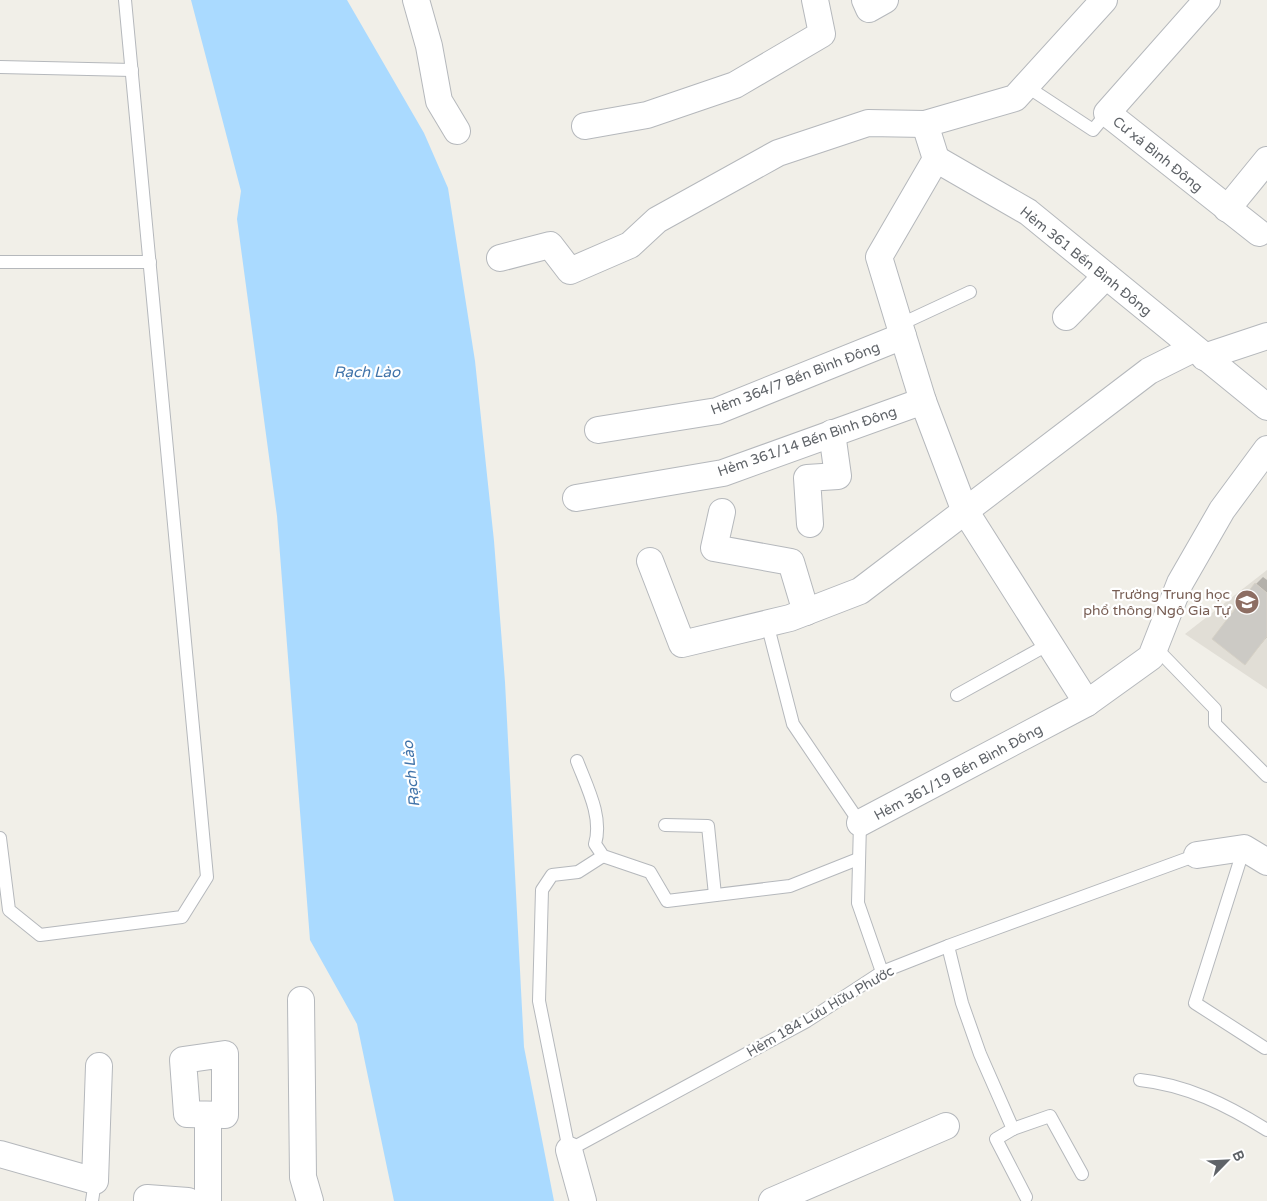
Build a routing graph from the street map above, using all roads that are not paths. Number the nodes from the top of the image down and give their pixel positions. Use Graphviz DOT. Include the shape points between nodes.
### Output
graph roads {
  1 [pos="125,0"];
  2 [pos="416,0"];
  3 [pos="815,0"];
  4 [pos="865,0"];
  5 [pos="885,0"];
  6 [pos="1104,0"];
  7 [pos="1207,0"];
  8 [pos="0,67"];
  9 [pos="132,70"];
  10 [pos="1026,86"];
  11 [pos="1107,113"];
  12 [pos="924,124"];
  13 [pos="585,126"];
  14 [pos="457,131"];
  15 [pos="936,159"];
  16 [pos="1265,167"];
  17 [pos="1226,209"];
  18 [pos="1259,233"];
  19 [pos="500,258"];
  20 [pos="0,262"];
  21 [pos="150,262"];
  22 [pos="1106,276"];
  23 [pos="970,292"];
  24 [pos="1066,317"];
  25 [pos="901,330"];
  26 [pos="1267,336"];
  27 [pos="1199,353"];
  28 [pos="923,401"];
  29 [pos="1267,407"];
  30 [pos="598,430"];
  31 [pos="832,433"];
  32 [pos="1267,449"];
  33 [pos="576,498"];
  34 [pos="964,509"];
  35 [pos="722,512"];
  36 [pos="810,524"];
  37 [pos="650,561"];
  38 [pos="806,612"];
  39 [pos="767,623"];
  40 [pos="1049,644"];
  41 [pos="1155,647"];
  42 [pos="957,695"];
  43 [pos="1087,704"];
  44 [pos="577,761"];
  45 [pos="1267,776"];
  46 [pos="860,823"];
  47 [pos="665,825"];
  48 [pos="0,838"];
  49 [pos="1244,848"];
  50 [pos="1196,855"];
  51 [pos="603,856"];
  52 [pos="858,859"];
  53 [pos="1267,862"];
  54 [pos="715,895"];
  55 [pos="948,946"];
  56 [pos="882,972"];
  57 [pos="301,1000"];
  58 [pos="1265,1048"];
  59 [pos="99,1066"];
  60 [pos="1140,1080"];
  61 [pos="208,1115"];
  62 [pos="946,1126"];
  63 [pos="1013,1129"];
  64 [pos="1267,1130"];
  65 [pos="568,1150"];
  66 [pos="0,1154"];
  67 [pos="1082,1174"];
  68 [pos="94,1191"];
  69 [pos="1026,1197"];
  70 [pos="147,1201"];
  71 [pos="188,1201"];
  72 [pos="208,1201"];
  73 [pos="310,1201"];
  74 [pos="583,1201"];
  75 [pos="772,1201"];
  1 -- 9 [label="lane"];
  2 -- 14 [label="street" via="439,101"];
  3 -- 13 [label="street" via="822,34 735,85 647,115"];
  4 -- 5 [label="street" via="869,9"];
  6 -- 10 [label="street"];
  7 -- 11 [label="street, Cư xá Bình Đông"];
  8 -- 9 [label="lane"];
  9 -- 21 [label="lane"];
  10 -- 11 [label="lane" via="1093,130"];
  10 -- 12 [label="street" via="1015,98"];
  11 -- 17 [label="street, Cư xá Bình Đông"];
  12 -- 15 [label="street"];
  12 -- 19 [label="street" via="868,123 778,153 657,220 630,245 570,271 550,245"];
  15 -- 22 [label="street, Hẻm 361 Bến Bình Đông" via="1028,212"];
  15 -- 25 [label="street" via="879,257"];
  16 -- 17 [label="street"];
  17 -- 18 [label="street, Cư xá Bình Đông"];
  20 -- 21 [label="lane"];
  21 -- 48 [label="lane" via="207,877 182,917 40,935 9,910"];
  22 -- 24 [label="street"];
  22 -- 27 [label="street, Hẻm 361 Bến Bình Đông"];
  23 -- 25 [label="lane"];
  25 -- 28 [label="street"];
  25 -- 30 [label="street, Hẻm 364/7 Bến Bình Đông" via="717,411"];
  26 -- 27 [label="street"];
  27 -- 29 [label="street, Hẻm 361 Bến Bình Đông"];
  27 -- 34 [label="street" via="1149,370"];
  28 -- 31 [label="street, Hẻm 361/14 Bến Bình Đông"];
  28 -- 34 [label="street"];
  31 -- 33 [label="street, Hẻm 361/14 Bến Bình Đông" via="723,472"];
  31 -- 36 [label="street" via="838,476 807,478"];
  32 -- 41 [label="street, Hẻm 361/19 Bến Bình Đông" via="1222,510 1180,583"];
  34 -- 38 [label="street" via="860,591"];
  34 -- 40 [label="street"];
  35 -- 38 [label="street" via="714,548 791,562"];
  37 -- 39 [label="street" via="682,644"];
  38 -- 39 [label="street"];
  39 -- 46 [label="lane" via="793,724"];
  40 -- 42 [label="lane"];
  40 -- 43 [label="street"];
  41 -- 43 [label="street, Hẻm 361/19 Bến Bình Đông" via="1151,657"];
  41 -- 45 [label="lane" via="1215,709 1215,724"];
  43 -- 46 [label="street, Hẻm 361/19 Bến Bình Đông"];
  44 -- 51 [label="lane" via="596,814 599,830 595,844"];
  46 -- 52 [label="lane, Hẻm 361/19 Bến Bình Đông"];
  47 -- 54 [label="lane" via="708,826"];
  49 -- 50 [label="street"];
  49 -- 53 [label="street"];
  49 -- 58 [label="lane" via="1195,1003"];
  50 -- 55 [label="lane, Hẻm 184 Lưu Hữu Phước"];
  51 -- 54 [label="lane" via="650,872 667,901"];
  51 -- 65 [label="lane" via="578,872 552,875 542,890 539,1001"];
  52 -- 54 [label="lane" via="790,886"];
  52 -- 56 [label="lane, Hẻm 361/19 Bến Bình Đông" via="858,903"];
  55 -- 56 [label="lane, Hẻm 184 Lưu Hữu Phước"];
  55 -- 63 [label="lane" via="962,1003"];
  56 -- 65 [label="lane, Hẻm 184 Lưu Hữu Phước" via="807,1022"];
  57 -- 73 [label="street" via="303,1177"];
  59 -- 68 [label="street"];
  60 -- 64 [label="lane" via="1164,1083 1218,1101"];
  61 -- 72 [label="street"];
  62 -- 75 [label="street"];
  63 -- 67 [label="lane" via="1050,1116"];
  63 -- 69 [label="lane" via="996,1139"];
  65 -- 74 [label="street"];
  66 -- 68 [label="street"];
  70 -- 71 [label="street" via="147,1198"];
}
